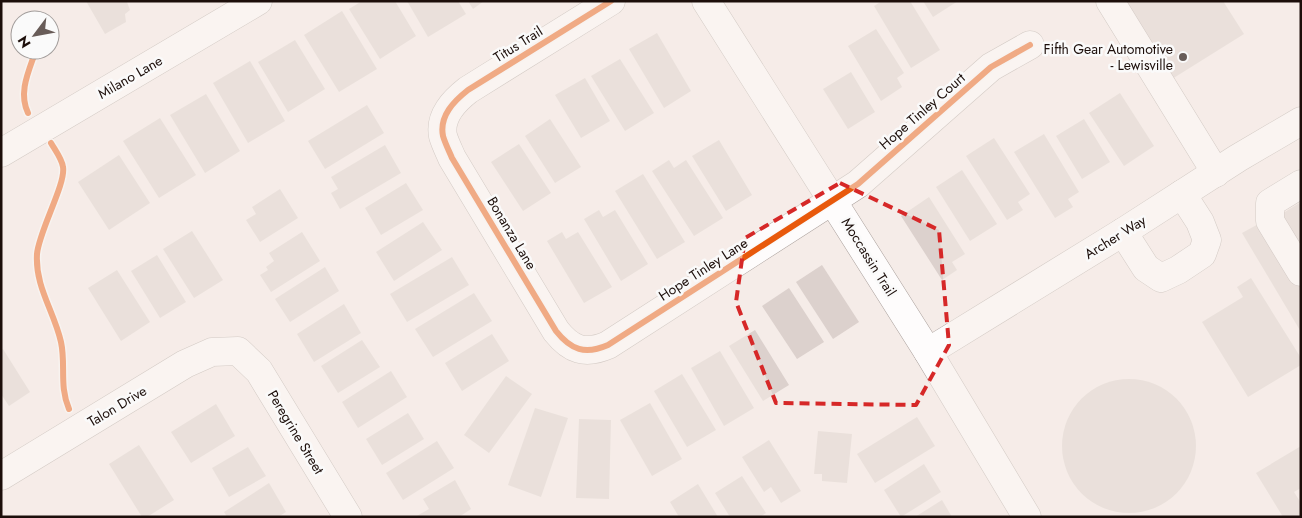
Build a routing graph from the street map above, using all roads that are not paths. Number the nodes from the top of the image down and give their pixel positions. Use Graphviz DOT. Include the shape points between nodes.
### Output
graph roads {
  1 [pos="258,1"];
  2 [pos="611,1"];
  3 [pos="706,1"];
  4 [pos="1110,1"];
  5 [pos="1030,45"];
  6 [pos="445,115"];
  7 [pos="1301,122"];
  8 [pos="1,153"];
  9 [pos="1216,173"];
  10 [pos="1301,184"];
  11 [pos="1182,194"];
  12 [pos="833,200"];
  13 [pos="1122,232"];
  14 [pos="1301,272"];
  15 [pos="582,350"];
  16 [pos="238,352"];
  17 [pos="928,352"];
  18 [pos="1,476"];
  19 [pos="348,517"];
  20 [pos="1026,517"];
  1 -- 8 [label="street, Milano Lane"];
  2 -- 6 [label="street, Titus Trail" via="468,90 453,102"];
  3 -- 12 [label="street, Moccassin Trail"];
  4 -- 9 [label="street"];
  5 -- 12 [label="street, Hope Tinley Court" via="991,67 861,182"];
  6 -- 15 [label="street, Bonanza Lane" via="443,136 452,158 556,331 571,347"];
  7 -- 9 [label="street, Archer Way"];
  9 -- 11 [label="street, Archer Way"];
  10 -- 14 [label="street" via="1270,203 1270,221"];
  11 -- 13 [label="street, Archer Way"];
  11 -- 13 [label="street" via="1207,240 1202,254 1178,270 1161,278 1146,268"];
  12 -- 15 [label="street, Hope Tinley Lane" via="608,345 598,350"];
  12 -- 17 [label="street, Moccassin Trail"];
  13 -- 17 [label="street, Archer Way"];
  16 -- 18 [label="street, Talon Drive" via="212,352 185,364"];
  16 -- 19 [label="street, Peregrine Street" via="259,371"];
  17 -- 20 [label="street, Moccassin Trail"];
}
